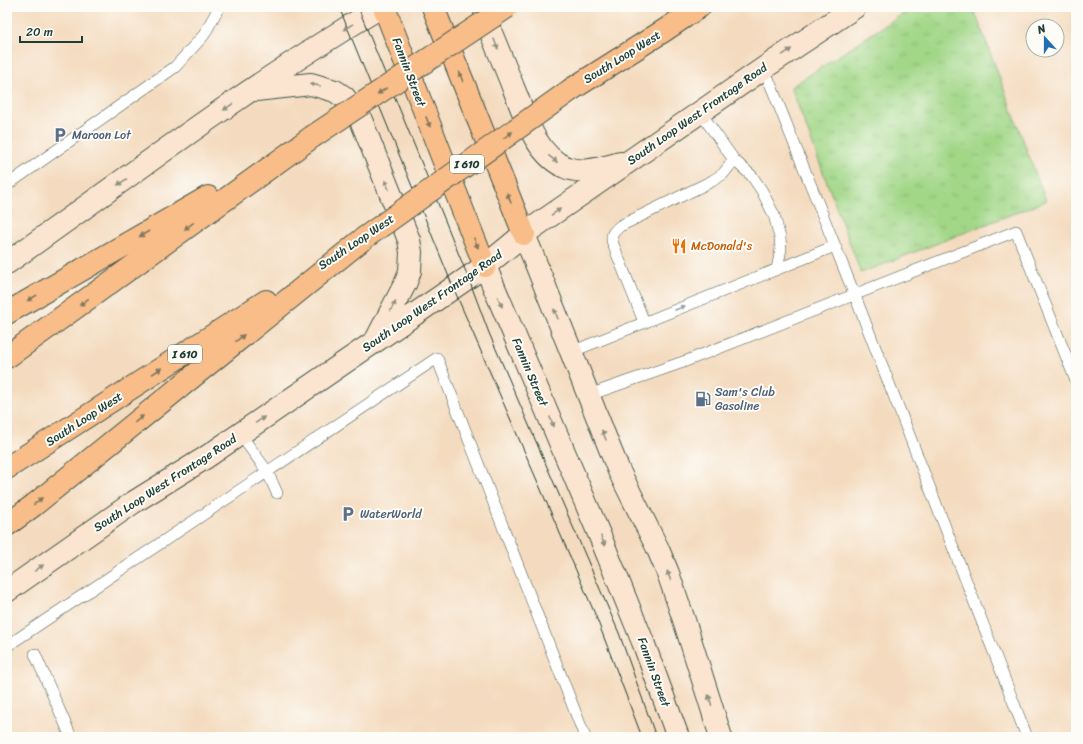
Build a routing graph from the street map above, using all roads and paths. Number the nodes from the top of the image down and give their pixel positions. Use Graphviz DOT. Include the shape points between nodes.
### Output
graph roads {
  1 [pos="219,7"];
  2 [pos="381,7"];
  3 [pos="384,7"];
  4 [pos="433,7"];
  5 [pos="484,7"];
  6 [pos="507,7"];
  7 [pos="699,7"];
  8 [pos="705,7"];
  9 [pos="855,7"];
  10 [pos="664,30"];
  11 [pos="764,68"];
  12 [pos="249,91"];
  13 [pos="700,112"];
  14 [pos="312,138"];
  15 [pos="734,160"];
  16 [pos="628,162"];
  17 [pos="7,185"];
  18 [pos="524,234"];
  19 [pos="363,239"];
  20 [pos="835,246"];
  21 [pos="7,263"];
  22 [pos="485,266"];
  23 [pos="776,269"];
  24 [pos="855,296"];
  25 [pos="7,313"];
  26 [pos="644,322"];
  27 [pos="376,341"];
  28 [pos="571,352"];
  29 [pos="7,357"];
  30 [pos="1076,381"];
  31 [pos="589,395"];
  32 [pos="240,434"];
  33 [pos="7,468"];
  34 [pos="267,471"];
  35 [pos="277,492"];
  36 [pos="7,525"];
  37 [pos="7,591"];
  38 [pos="7,646"];
  39 [pos="36,654"];
  40 [pos="71,737"];
  41 [pos="585,737"];
  42 [pos="678,737"];
  43 [pos="721,737"];
  44 [pos="1027,737"];
  1 -- 17 [label="lane" via="204,35 175,67"];
  2 -- 12 [label="main road, one-way"];
  3 -- 22 [label="main road, Fannin Street, one-way"];
  18 -- 4 [label="main road, one-way"];
  5 -- 16 [label="main road, one-way" via="488,25 532,132 548,156 574,170"];
  6 -- 14 [label="main road, one-way, bridge"];
  7 -- 10 [label="main road, South Loop West / I 610"];
  8 -- 10 [label="main road"];
  11 -- 9 [label="main road, South Loop West Frontage Road, one-way"];
  19 -- 10 [label="main road, South Loop West / I 610, one-way, bridge" via="572,89"];
  11 -- 13 [label="main road, South Loop West Frontage Road"];
  11 -- 20 [label="lane"];
  12 -- 21 [label="main road, one-way"];
  27 -- 12 [label="main road, one-way" via="406,282 410,271 411,252 409,240 359,115 344,97 335,91 311,84"];
  13 -- 15 [label="lane"];
  13 -- 16 [label="main road, South Loop West Frontage Road"];
  14 -- 25 [label="main road, one-way"];
  14 -- 29 [label="main road, one-way"];
  15 -- 23 [label="lane" via="752,176 774,215 781,249"];
  15 -- 26 [label="lane" via="723,174 712,181 620,226 612,234 613,244"];
  18 -- 16 [label="main road, South Loop West Frontage Road, one-way"];
  18 -- 22 [label="main road, South Loop West Frontage Road"];
  28 -- 18 [label="main road, one-way"];
  33 -- 19 [label="main road, South Loop West / I 610, one-way"];
  36 -- 19 [label="main road, one-way"];
  20 -- 23 [label="lane"];
  20 -- 24 [label="lane"];
  22 -- 27 [label="main road, South Loop West Frontage Road"];
  22 -- 42 [label="main road, Fannin Street, one-way" via="602,541"];
  26 -- 23 [label="lane, one-way"];
  24 -- 30 [label="lane" via="1016,231"];
  24 -- 31 [label="lane"];
  24 -- 44 [label="lane"];
  26 -- 28 [label="lane"];
  32 -- 27 [label="main road, South Loop West Frontage Road, one-way"];
  28 -- 31 [label="main road"];
  43 -- 31 [label="main road, one-way" via="668,573 619,471"];
  32 -- 34 [label="lane"];
  37 -- 32 [label="main road, South Loop West Frontage Road, one-way" via="134,502"];
  34 -- 35 [label="lane"];
  34 -- 38 [label="lane"];
  34 -- 41 [label="lane" via="437,358"];
  39 -- 40 [label="lane"];
}
